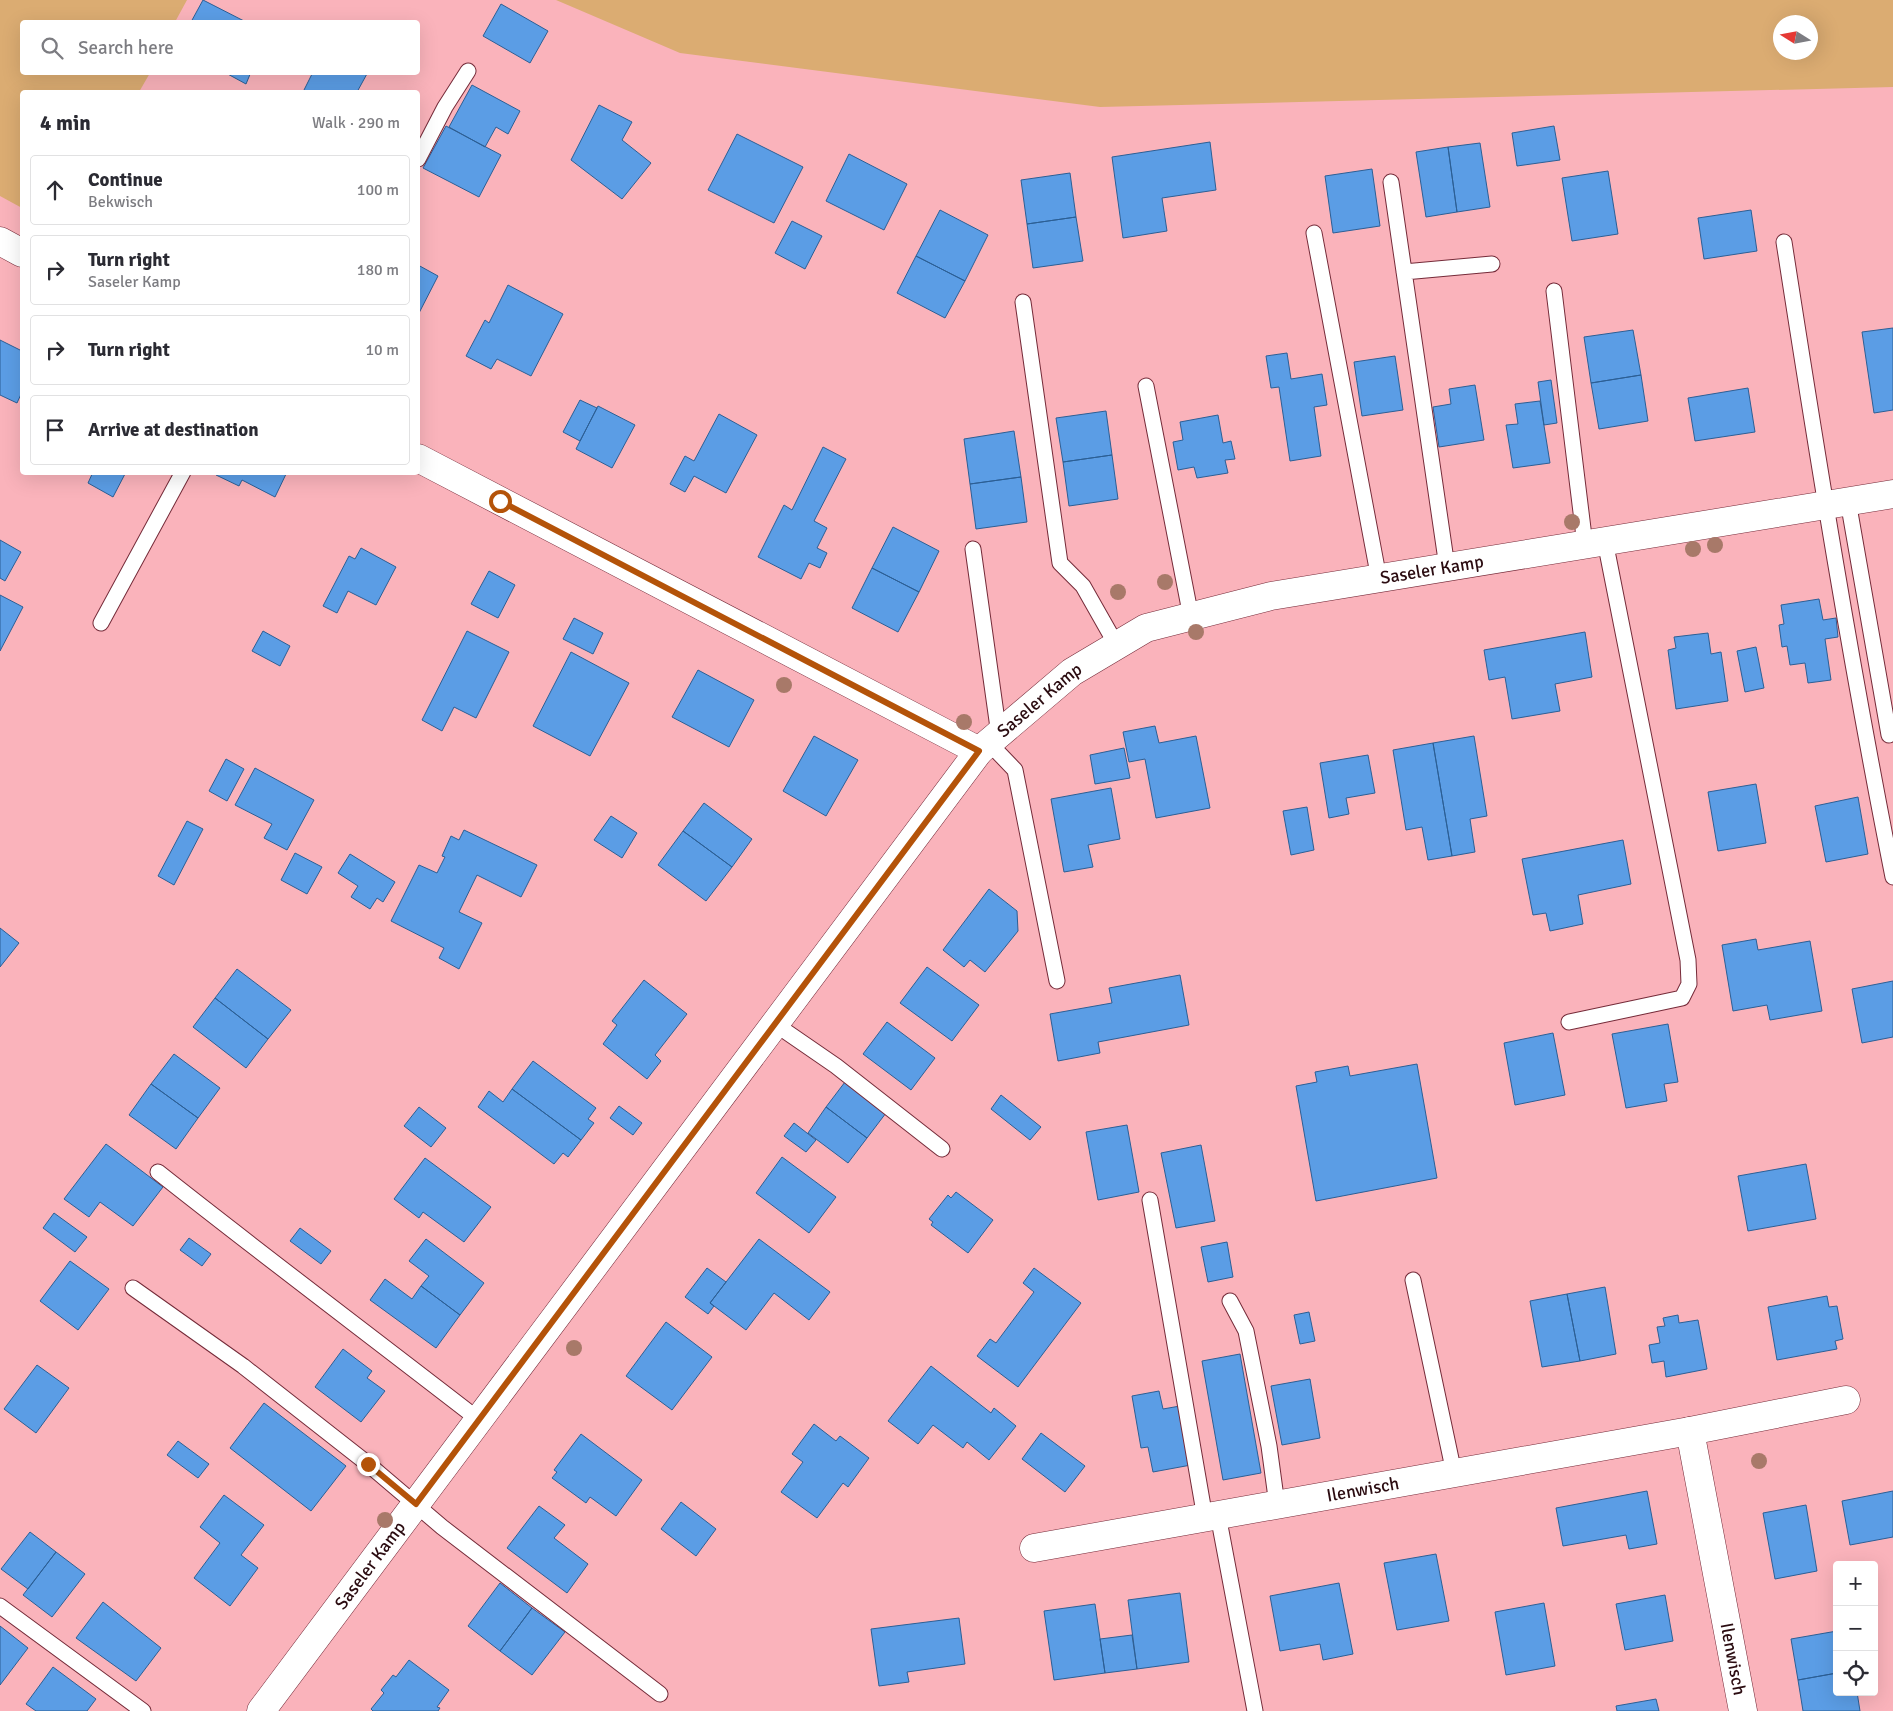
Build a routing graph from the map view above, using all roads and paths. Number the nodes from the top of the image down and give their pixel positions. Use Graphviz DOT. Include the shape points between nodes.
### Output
graph roads {
  1 [pos="468,71"];
  2 [pos="420,156"];
  3 [pos="1391,182"];
  4 [pos="1314,233"];
  5 [pos="0,241"];
  6 [pos="1784,242"];
  7 [pos="20,252"];
  8 [pos="1492,264"];
  9 [pos="1404,272"];
  10 [pos="1554,290"];
  11 [pos="1023,302"];
  12 [pos="1146,386"];
  13 [pos="420,459"];
  14 [pos="181,475"];
  15 [pos="1893,494"];
  16 [pos="1836,503"];
  17 [pos="1595,543"];
  18 [pos="972,549"];
  19 [pos="1447,567"];
  20 [pos="1379,578"];
  21 [pos="1191,617"];
  22 [pos="101,623"];
  23 [pos="1117,646"];
  24 [pos="1889,735"];
  25 [pos="989,743"];
  26 [pos="1893,877"];
  27 [pos="1056,981"];
  28 [pos="1569,1022"];
  29 [pos="775,1024"];
  30 [pos="942,1149"];
  31 [pos="158,1172"];
  32 [pos="1150,1200"];
  33 [pos="1413,1280"];
  34 [pos="133,1288"];
  35 [pos="1230,1301"];
  36 [pos="1846,1400"];
  37 [pos="479,1420"];
  38 [pos="1690,1431"];
  39 [pos="1454,1473"];
  40 [pos="416,1504"];
  41 [pos="1277,1505"];
  42 [pos="1212,1516"];
  43 [pos="1034,1548"];
  44 [pos="0,1606"];
  45 [pos="660,1694"];
  46 [pos="143,1711"];
  47 [pos="261,1711"];
  48 [pos="1255,1711"];
  49 [pos="1743,1711"];
  1 -- 2 [label="lane"];
  3 -- 9 [label="lane"];
  4 -- 20 [label="lane"];
  5 -- 7 [label="street"];
  6 -- 16 [label="lane"];
  8 -- 9 [label="lane"];
  9 -- 19 [label="lane"];
  10 -- 17 [label="lane"];
  11 -- 23 [label="lane" via="1060,563 1083,586"];
  12 -- 21 [label="lane"];
  13 -- 25 [label="street"];
  14 -- 22 [label="lane"];
  15 -- 16 [label="street, Saseler Kamp"];
  16 -- 17 [label="street, Saseler Kamp"];
  16 -- 24 [label="lane"];
  16 -- 26 [label="lane" via="1869,758"];
  17 -- 19 [label="street, Saseler Kamp"];
  17 -- 28 [label="lane" via="1688,960 1689,984 1682,998"];
  18 -- 25 [label="lane"];
  19 -- 20 [label="street, Saseler Kamp"];
  20 -- 21 [label="street, Saseler Kamp" via="1271,596"];
  21 -- 23 [label="street, Saseler Kamp" via="1146,628"];
  23 -- 25 [label="street, Saseler Kamp" via="1072,672"];
  25 -- 27 [label="lane" via="1015,770"];
  25 -- 29 [label="street, Saseler Kamp"];
  29 -- 30 [label="lane" via="836,1066"];
  29 -- 37 [label="street, Saseler Kamp"];
  31 -- 37 [label="lane"];
  32 -- 42 [label="lane"];
  33 -- 39 [label="lane"];
  34 -- 40 [label="lane" via="243,1366"];
  35 -- 41 [label="lane" via="1246,1330"];
  36 -- 38 [label="street, Ilenwisch"];
  37 -- 40 [label="street, Saseler Kamp"];
  38 -- 39 [label="street, Ilenwisch"];
  38 -- 49 [label="street, Ilenwisch"];
  39 -- 41 [label="street, Ilenwisch"];
  40 -- 45 [label="lane"];
  40 -- 47 [label="street, Saseler Kamp"];
  41 -- 42 [label="street, Ilenwisch"];
  42 -- 43 [label="street, Ilenwisch"];
  42 -- 48 [label="lane"];
  44 -- 46 [label="lane"];
}
